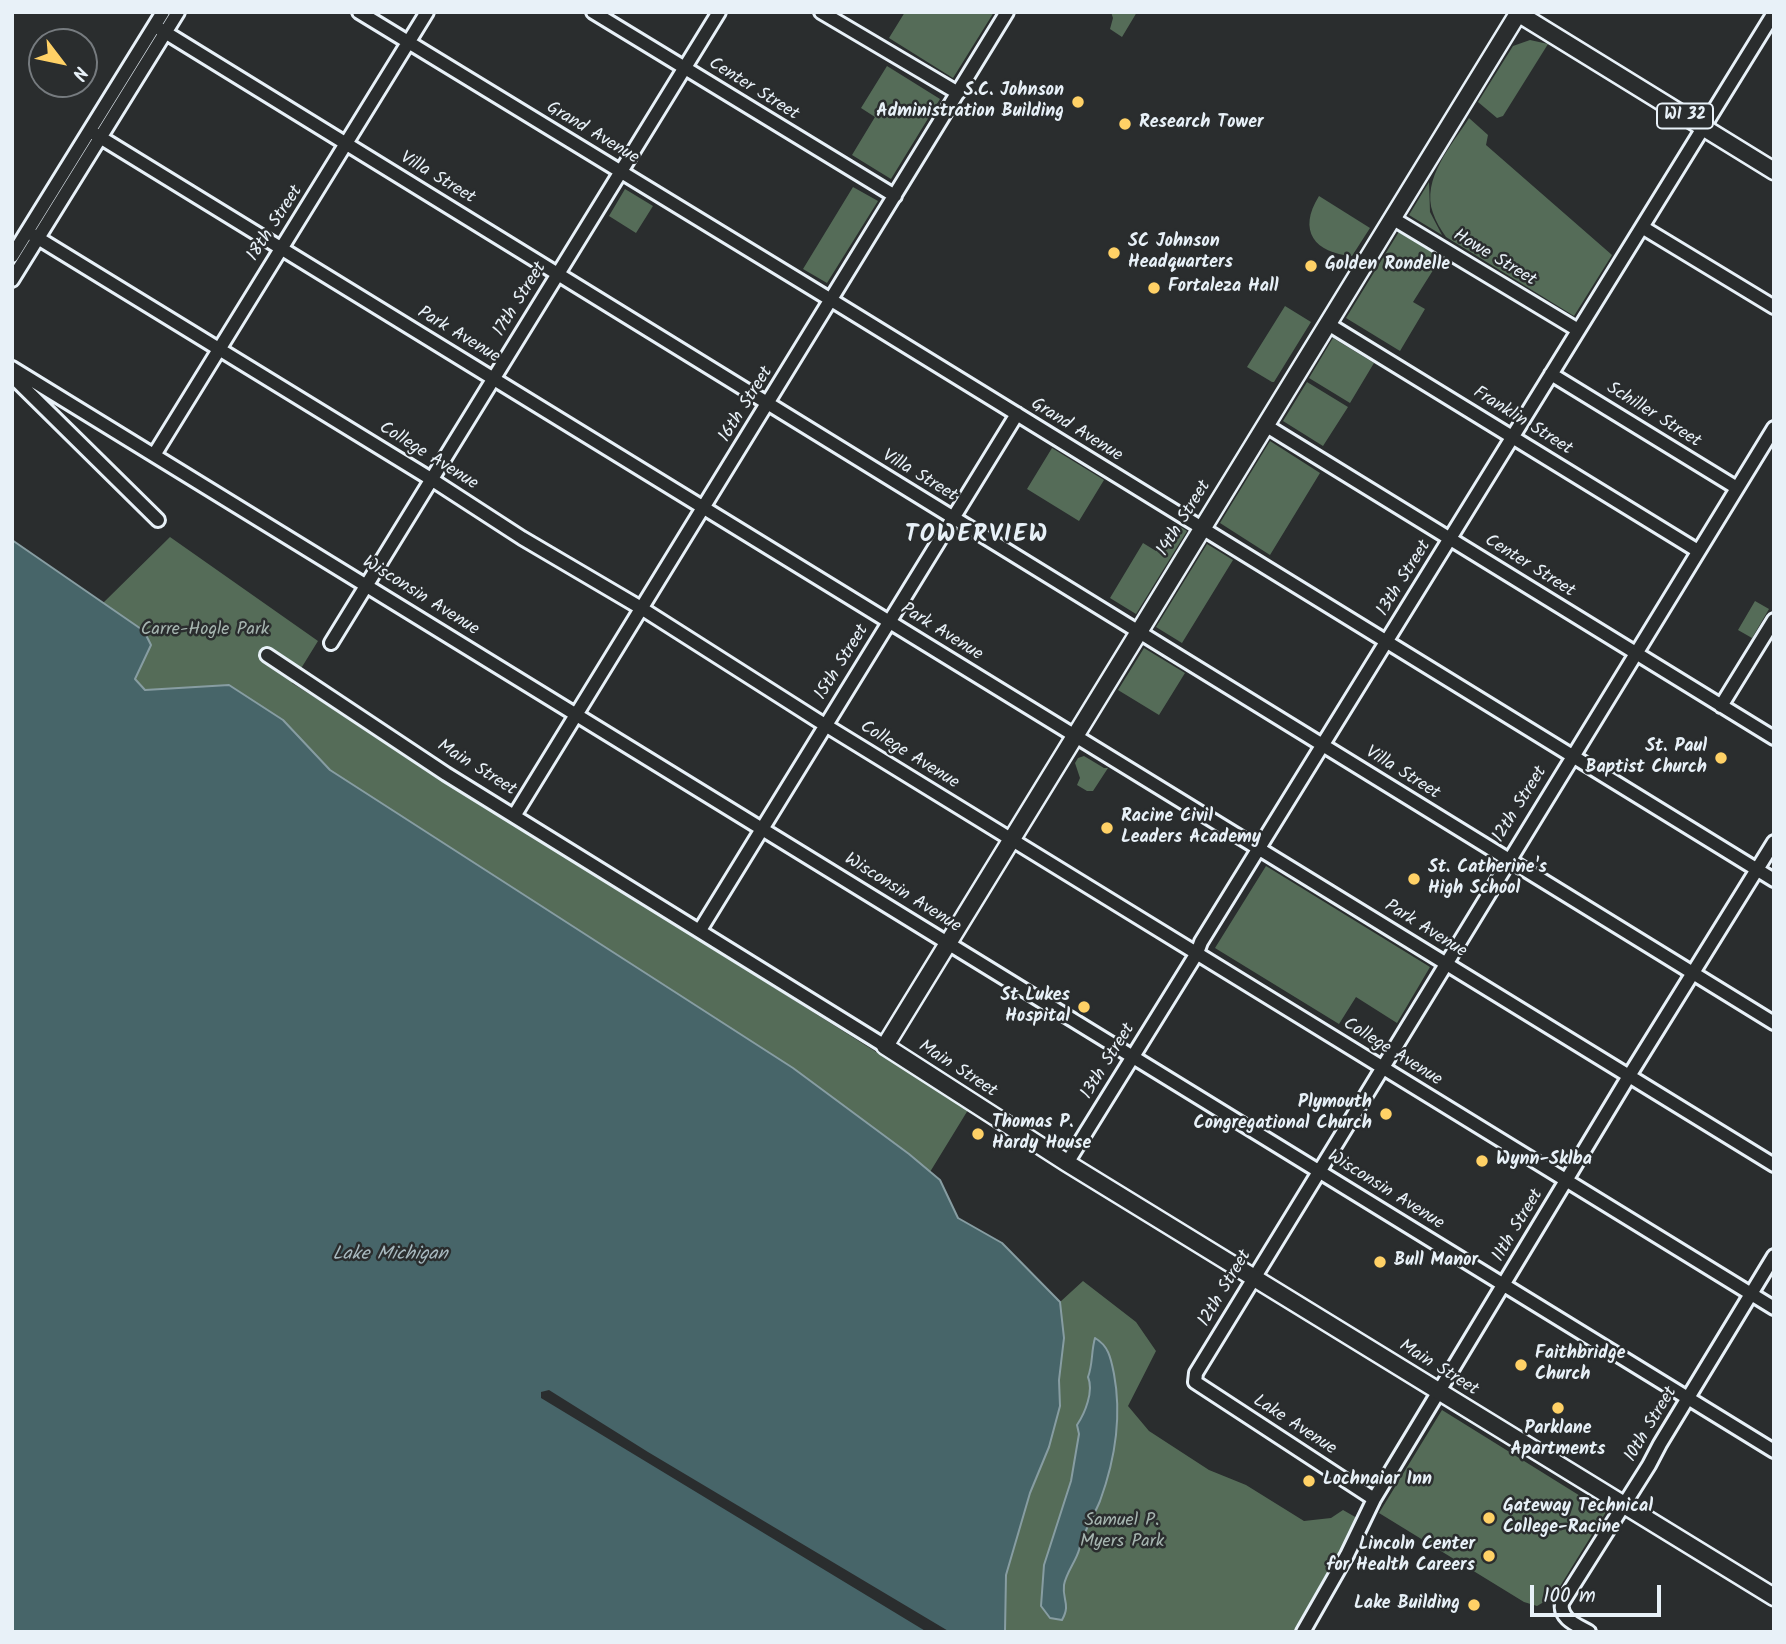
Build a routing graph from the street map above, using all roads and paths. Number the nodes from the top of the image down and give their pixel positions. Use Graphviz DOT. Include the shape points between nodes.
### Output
graph roads {
  1 [pos="163,12"];
  2 [pos="178,12"];
  3 [pos="359,12"];
  4 [pos="427,12"];
  5 [pos="593,12"];
  6 [pos="719,12"];
  7 [pos="821,12"];
  8 [pos="1007,12"];
  9 [pos="1517,13"];
  10 [pos="1774,13"];
  11 [pos="160,30"];
  12 [pos="408,42"];
  13 [pos="685,68"];
  14 [pos="958,93"];
  15 [pos="1703,128"];
  16 [pos="95,134"];
  17 [pos="347,145"];
  18 [pos="1774,171"];
  19 [pos="620,172"];
  20 [pos="895,197"];
  21 [pos="1392,218"];
  22 [pos="1642,227"];
  23 [pos="33,235"];
  24 [pos="281,248"];
  25 [pos="12,257"];
  26 [pos="559,274"];
  27 [pos="12,280"];
  28 [pos="831,300"];
  29 [pos="1774,307"];
  30 [pos="1328,324"];
  31 [pos="1578,330"];
  32 [pos="219,349"];
  33 [pos="12,368"];
  34 [pos="1552,374"];
  35 [pos="12,376"];
  36 [pos="493,378"];
  37 [pos="60,397"];
  38 [pos="768,404"];
  39 [pos="1017,414"];
  40 [pos="53,416"];
  41 [pos="1265,425"];
  42 [pos="1774,428"];
  43 [pos="1513,437"];
  44 [pos="154,454"];
  45 [pos="431,479"];
  46 [pos="1737,488"];
  47 [pos="703,507"];
  48 [pos="952,518"];
  49 [pos="158,520"];
  50 [pos="1201,528"];
  51 [pos="1450,539"];
  52 [pos="1698,551"];
  53 [pos="367,585"];
  54 [pos="641,608"];
  55 [pos="1774,620"];
  56 [pos="889,621"];
  57 [pos="1138,632"];
  58 [pos="1387,642"];
  59 [pos="331,643"];
  60 [pos="1636,653"];
  61 [pos="267,655"];
  62 [pos="1721,706"];
  63 [pos="576,714"];
  64 [pos="825,725"];
  65 [pos="1074,735"];
  66 [pos="1774,738"];
  67 [pos="1323,746"];
  68 [pos="1572,757"];
  69 [pos="514,816"];
  70 [pos="762,828"];
  71 [pos="1011,839"];
  72 [pos="1774,842"];
  73 [pos="1260,849"];
  74 [pos="1508,860"];
  75 [pos="1756,870"];
  76 [pos="1774,880"];
  77 [pos="700,930"];
  78 [pos="947,942"];
  79 [pos="1198,953"];
  80 [pos="1445,963"];
  81 [pos="1693,973"];
  82 [pos="1774,1023"];
  83 [pos="885,1046"];
  84 [pos="1132,1056"];
  85 [pos="1381,1067"];
  86 [pos="1629,1076"];
  87 [pos="1067,1163"];
  88 [pos="1774,1166"];
  89 [pos="1318,1170"];
  90 [pos="1567,1181"];
  91 [pos="1774,1256"];
  92 [pos="1254,1278"];
  93 [pos="1504,1284"];
  94 [pos="1750,1294"];
  95 [pos="1774,1308"];
  96 [pos="1195,1382"];
  97 [pos="1439,1392"];
  98 [pos="1689,1397"];
  99 [pos="1774,1451"];
  100 [pos="1374,1499"];
  101 [pos="1623,1506"];
  102 [pos="1774,1597"];
  103 [pos="1303,1632"];
  104 [pos="1589,1632"];
  1 -- 11 [label="street"];
  2 -- 11 [label="street"];
  3 -- 12 [label="street, Grand Avenue"];
  4 -- 12 [label="street, 18th Street"];
  5 -- 13 [label="street, Center Street"];
  6 -- 13 [label="street, 17th Street"];
  7 -- 14 [label="street"];
  8 -- 14 [label="street, 16th Street"];
  9 -- 15 [label="main road, WI 32"];
  9 -- 21 [label="main road, 14th Street"];
  10 -- 15 [label="street, 13th Street"];
  11 -- 16 [label="street"];
  11 -- 17 [label="street, Villa Street"];
  12 -- 17 [label="street, 18th Street"];
  12 -- 19 [label="street, Grand Avenue"];
  13 -- 19 [label="street, 17th Street"];
  13 -- 20 [label="street, Center Street"];
  14 -- 20 [label="street, 16th Street"];
  15 -- 18 [label="main road, WI 32"];
  15 -- 22 [label="street, 13th Street"];
  16 -- 23 [label="street"];
  16 -- 24 [label="street, Park Avenue"];
  17 -- 24 [label="street, 18th Street"];
  17 -- 26 [label="street, Villa Street"];
  19 -- 26 [label="street, 17th Street"];
  19 -- 28 [label="street, Grand Avenue"];
  20 -- 28 [label="street, 16th Street"];
  21 -- 30 [label="main road, 14th Street"];
  21 -- 31 [label="street, Howe Street"];
  22 -- 29 [label="street"];
  22 -- 31 [label="street, 13th Street"];
  23 -- 25 [label="street"];
  23 -- 27 [label="street"];
  23 -- 32 [label="street, College Avenue"];
  24 -- 32 [label="street, 18th Street"];
  24 -- 36 [label="street, Park Avenue"];
  26 -- 36 [label="street, 17th Street"];
  26 -- 38 [label="street, Villa Street"];
  28 -- 38 [label="street, 16th Street"];
  28 -- 39 [label="street, Grand Avenue"];
  30 -- 41 [label="main road, 14th Street"];
  30 -- 43 [label="street, Franklin Street"];
  31 -- 34 [label="street, 13th Street"];
  32 -- 44 [label="street, 18th Street"];
  32 -- 45 [label="street, College Avenue"];
  33 -- 37 [label="street, Wisconsin Avenue"];
  34 -- 43 [label="street, 13th Street"];
  34 -- 46 [label="street, Schiller Street"];
  35 -- 40 [label="street"];
  36 -- 45 [label="street, 17th Street"];
  36 -- 47 [label="street, Park Avenue"];
  37 -- 40 [label="street"];
  37 -- 44 [label="street, Wisconsin Avenue"];
  38 -- 47 [label="street, 16th Street"];
  38 -- 48 [label="street, Villa Street"];
  39 -- 48 [label="street, 15th Street"];
  39 -- 50 [label="street, Grand Avenue"];
  40 -- 49 [label="street"];
  41 -- 50 [label="main road, 14th Street"];
  41 -- 51 [label="street, Center Street"];
  42 -- 46 [label="street, 12th Street"];
  43 -- 51 [label="street, 13th Street"];
  43 -- 52 [label="street, Franklin Street"];
  44 -- 53 [label="street, Wisconsin Avenue"];
  45 -- 53 [label="street, 17th Street"];
  45 -- 54 [label="street, College Avenue"];
  46 -- 52 [label="street, 12th Street"];
  47 -- 54 [label="street, 16th Street"];
  47 -- 56 [label="street, Park Avenue"];
  48 -- 56 [label="street, 15th Street"];
  48 -- 57 [label="street, Villa Street"];
  50 -- 57 [label="main road, 14th Street"];
  50 -- 58 [label="street, Grand Avenue"];
  51 -- 58 [label="street, 13th Street"];
  51 -- 60 [label="street, Center Street"];
  52 -- 60 [label="street, 12th Street"];
  53 -- 59 [label="street, 17th Street"];
  53 -- 63 [label="street, Wisconsin Avenue"];
  54 -- 63 [label="street, 16th Street"];
  54 -- 64 [label="street, College Avenue"];
  55 -- 62 [label="street"];
  56 -- 64 [label="street, 15th Street"];
  56 -- 65 [label="street, Park Avenue"];
  57 -- 65 [label="main road, 14th Street"];
  57 -- 67 [label="street, Villa Street"];
  58 -- 67 [label="street, 13th Street"];
  58 -- 68 [label="street, Grand Avenue"];
  60 -- 62 [label="street, Center Street"];
  60 -- 68 [label="street, 12th Street"];
  61 -- 69 [label="street, Main Street"];
  62 -- 66 [label="street, Center Street"];
  63 -- 69 [label="street, 16th Street"];
  63 -- 70 [label="street, Wisconsin Avenue"];
  64 -- 70 [label="street, 15th Street"];
  64 -- 71 [label="street, College Avenue"];
  65 -- 71 [label="main road, 14th Street"];
  65 -- 73 [label="street, Park Avenue"];
  67 -- 73 [label="street, 13th Street"];
  67 -- 74 [label="street, Villa Street"];
  68 -- 74 [label="street, 12th Street"];
  68 -- 75 [label="street, Grand Avenue"];
  69 -- 77 [label="street, Main Street"];
  70 -- 77 [label="street, 15th Street"];
  70 -- 78 [label="street, Wisconsin Avenue"];
  71 -- 78 [label="main road, 14th Street"];
  71 -- 79 [label="street, College Avenue"];
  72 -- 75 [label="street, 11th Street"];
  73 -- 79 [label="street, 13th Street"];
  73 -- 80 [label="street, Park Avenue"];
  74 -- 80 [label="street, 12th Street"];
  74 -- 81 [label="street, Villa Street"];
  75 -- 76 [label="street, Grand Avenue"];
  75 -- 81 [label="street, 11th Street"];
  77 -- 83 [label="street, Main Street"];
  78 -- 83 [label="main road, 14th Street"];
  78 -- 84 [label="street, Wisconsin Avenue"];
  79 -- 84 [label="street, 13th Street"];
  79 -- 85 [label="street, College Avenue"];
  80 -- 85 [label="street, 12th Street"];
  80 -- 86 [label="street, Park Avenue"];
  81 -- 82 [label="street, Villa Street"];
  81 -- 86 [label="street, 11th Street"];
  83 -- 87 [label="main road, Main Street"];
  84 -- 87 [label="street, 13th Street"];
  84 -- 89 [label="street, Wisconsin Avenue"];
  85 -- 89 [label="street, 12th Street"];
  85 -- 90 [label="street, College Avenue"];
  86 -- 88 [label="street, Park Avenue"];
  86 -- 90 [label="street, 11th Street"];
  87 -- 92 [label="main road, Main Street"];
  89 -- 92 [label="street, 12th Street"];
  89 -- 93 [label="street, Wisconsin Avenue"];
  90 -- 93 [label="street, 11th Street"];
  90 -- 94 [label="street, College Avenue"];
  91 -- 94 [label="street, 10th Street"];
  92 -- 96 [label="street, 12th Street" via="1196,1373"];
  92 -- 97 [label="main road, Main Street"];
  93 -- 97 [label="street, 11th Street"];
  93 -- 98 [label="street, Wisconsin Avenue"];
  94 -- 95 [label="street, College Avenue"];
  94 -- 98 [label="street, 10th Street"];
  96 -- 100 [label="street, Lake Avenue"];
  97 -- 100 [label="street, 11th Street"];
  97 -- 101 [label="main road, Main Street"];
  98 -- 99 [label="street, Wisconsin Avenue"];
  98 -- 101 [label="street, 10th Street"];
  100 -- 103 [label="street, 11th Street"];
  101 -- 102 [label="main road, Main Street"];
  101 -- 104 [label="street, 10th Street" via="1561,1611"];
}
